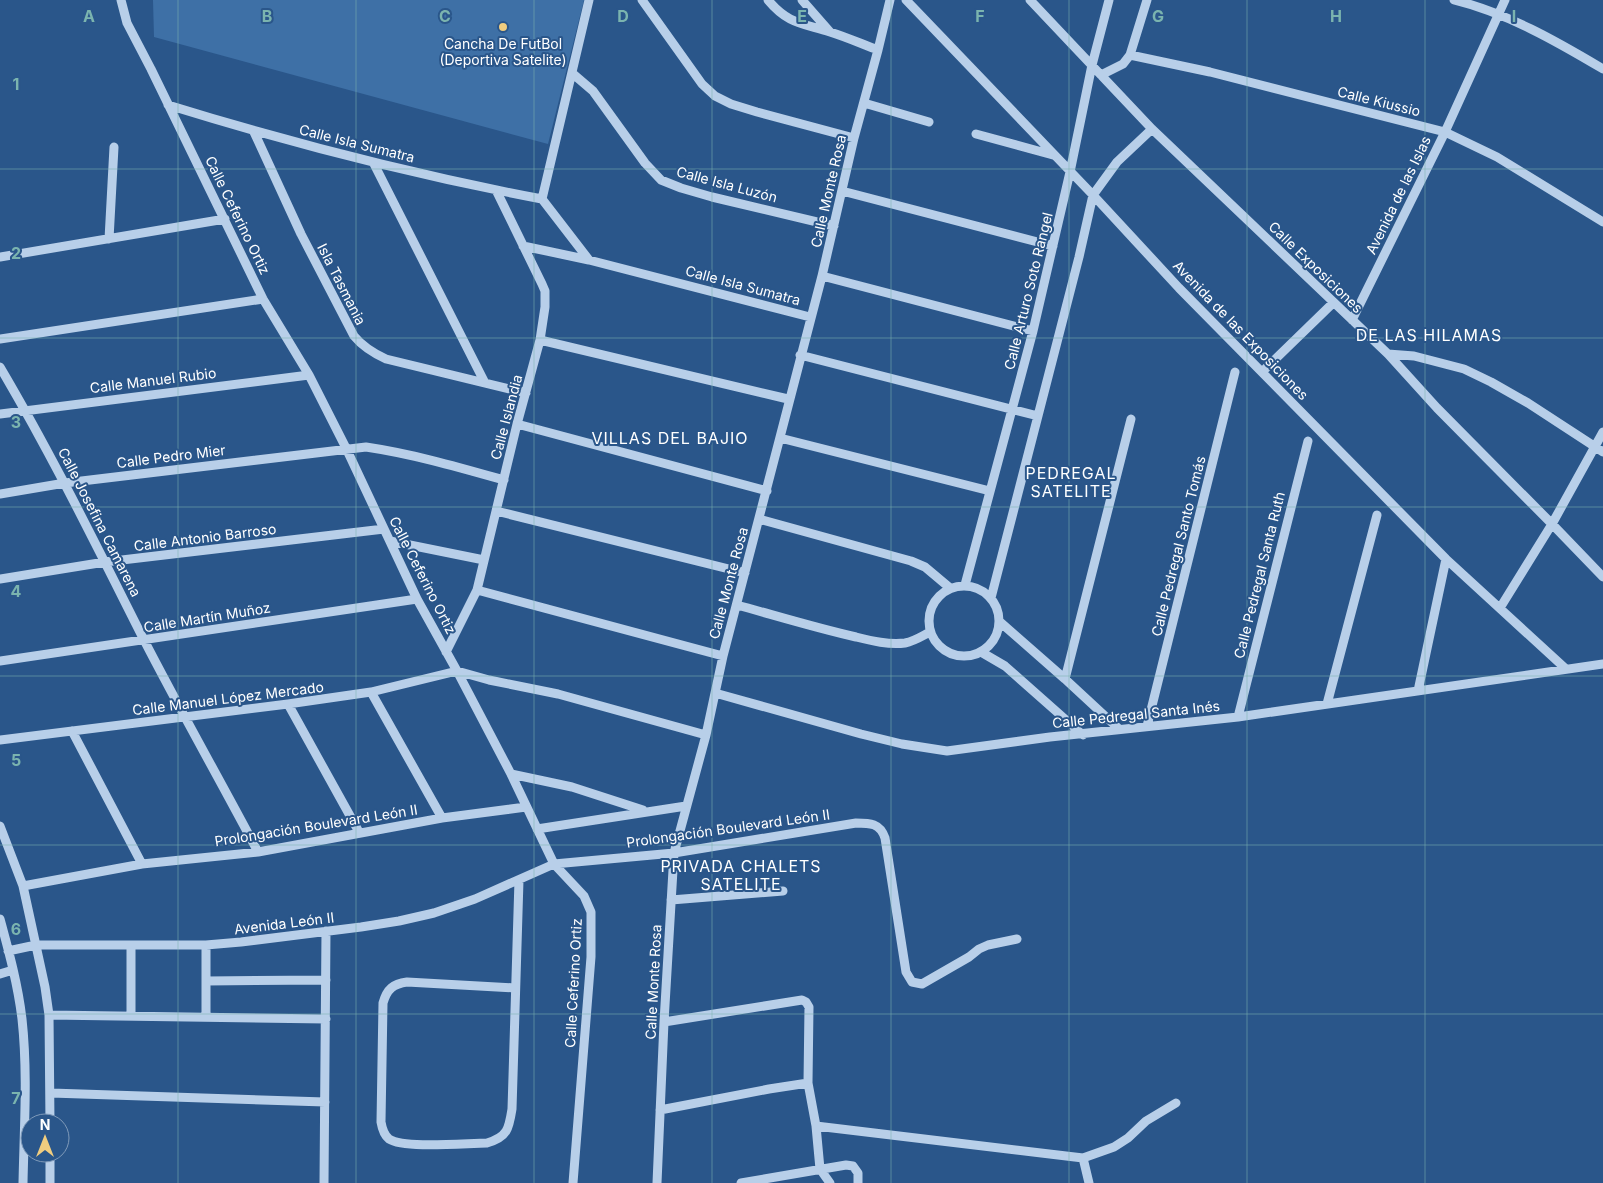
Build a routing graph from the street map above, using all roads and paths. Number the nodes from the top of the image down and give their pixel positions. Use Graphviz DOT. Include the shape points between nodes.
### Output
graph roads {
  1 [pos="121,0"];
  2 [pos="589,0"];
  3 [pos="642,0"];
  4 [pos="768,0"];
  5 [pos="802,0"];
  6 [pos="890,0"];
  7 [pos="906,0"];
  8 [pos="1030,0"];
  9 [pos="1109,0"];
  10 [pos="1147,0"];
  11 [pos="1454,0"];
  12 [pos="1505,0"];
  13 [pos="1498,14"];
  14 [pos="830,32"];
  15 [pos="878,50"];
  16 [pos="1130,55"];
  17 [pos="1092,65"];
  18 [pos="1603,69"];
  19 [pos="572,73"];
  20 [pos="1101,75"];
  21 [pos="864,103"];
  22 [pos="168,106"];
  23 [pos="929,122"];
  24 [pos="1152,129"];
  25 [pos="254,132"];
  26 [pos="1445,132"];
  27 [pos="976,134"];
  28 [pos="854,138"];
  29 [pos="114,147"];
  30 [pos="1054,155"];
  31 [pos="373,162"];
  32 [pos="1070,172"];
  33 [pos="496,190"];
  34 [pos="842,191"];
  35 [pos="1093,195"];
  36 [pos="542,199"];
  37 [pos="225,219"];
  38 [pos="1603,222"];
  39 [pos="834,226"];
  40 [pos="109,238"];
  41 [pos="523,246"];
  42 [pos="1053,246"];
  43 [pos="0,257"];
  44 [pos="588,260"];
  45 [pos="822,276"];
  46 [pos="263,299"];
  47 [pos="1333,303"];
  48 [pos="810,317"];
  49 [pos="1352,320"];
  50 [pos="1033,331"];
  51 [pos="0,339"];
  52 [pos="540,340"];
  53 [pos="1388,354"];
  54 [pos="800,355"];
  55 [pos="0,367"];
  56 [pos="1234,372"];
  57 [pos="1262,372"];
  58 [pos="309,375"];
  59 [pos="485,383"];
  60 [pos="526,393"];
  61 [pos="788,399"];
  62 [pos="26,410"];
  63 [pos="1012,410"];
  64 [pos="0,414"];
  65 [pos="1038,416"];
  66 [pos="1131,419"];
  67 [pos="517,424"];
  68 [pos="1603,432"];
  69 [pos="780,438"];
  70 [pos="1308,441"];
  71 [pos="346,448"];
  72 [pos="1599,450"];
  73 [pos="504,480"];
  74 [pos="65,483"];
  75 [pos="767,491"];
  76 [pos="990,491"];
  77 [pos="0,494"];
  78 [pos="496,511"];
  79 [pos="1377,515"];
  80 [pos="759,519"];
  81 [pos="1552,524"];
  82 [pos="384,529"];
  83 [pos="390,541"];
  84 [pos="1446,559"];
  85 [pos="484,560"];
  86 [pos="105,562"];
  87 [pos="745,573"];
  88 [pos="1603,578"];
  89 [pos="0,580"];
  90 [pos="965,586"];
  91 [pos="950,588"];
  92 [pos="477,590"];
  93 [pos="991,598"];
  94 [pos="417,599"];
  95 [pos="737,604"];
  96 [pos="1500,608"];
  97 [pos="1000,622"];
  98 [pos="930,632"];
  99 [pos="144,640"];
  100 [pos="446,652"];
  101 [pos="981,652"];
  102 [pos="723,656"];
  103 [pos="0,661"];
  104 [pos="1603,664"];
  105 [pos="1566,669"];
  106 [pos="458,671"];
  107 [pos="1065,678"];
  108 [pos="1418,691"];
  109 [pos="371,692"];
  110 [pos="715,692"];
  111 [pos="288,704"];
  112 [pos="1327,704"];
  113 [pos="1238,717"];
  114 [pos="186,718"];
  115 [pos="1147,726"];
  116 [pos="1118,729"];
  117 [pos="72,731"];
  118 [pos="706,735"];
  119 [pos="1083,735"];
  120 [pos="0,740"];
  121 [pos="510,774"];
  122 [pos="686,806"];
  123 [pos="526,807"];
  124 [pos="645,811"];
  125 [pos="442,818"];
  126 [pos="0,826"];
  127 [pos="537,829"];
  128 [pos="359,832"];
  129 [pos="258,852"];
  130 [pos="674,853"];
  131 [pos="142,864"];
  132 [pos="554,864"];
  133 [pos="519,880"];
  134 [pos="23,886"];
  135 [pos="783,891"];
  136 [pos="671,900"];
  137 [pos="0,919"];
  138 [pos="326,931"];
  139 [pos="1016,939"];
  140 [pos="36,945"];
  141 [pos="131,945"];
  142 [pos="206,945"];
  143 [pos="8,951"];
  144 [pos="13,970"];
  145 [pos="0,974"];
  146 [pos="326,980"];
  147 [pos="206,981"];
  148 [pos="515,988"];
  149 [pos="49,1015"];
  150 [pos="132,1016"];
  151 [pos="206,1017"];
  152 [pos="326,1019"];
  153 [pos="664,1022"];
  154 [pos="808,1083"];
  155 [pos="51,1094"];
  156 [pos="325,1102"];
  157 [pos="1176,1103"];
  158 [pos="660,1110"];
  159 [pos="50,1113"];
  160 [pos="816,1126"];
  161 [pos="1083,1158"];
  162 [pos="50,1163"];
  163 [pos="820,1169"];
  164 [pos="23,1183"];
  165 [pos="50,1183"];
  166 [pos="324,1183"];
  167 [pos="573,1183"];
  168 [pos="657,1183"];
  169 [pos="741,1183"];
  170 [pos="830,1183"];
  171 [pos="858,1183"];
  172 [pos="1089,1183"];
  1 -- 22 [label="street, Calle Ceferino Ortiz" via="127,24"];
  2 -- 19 [label="street"];
  3 -- 28 [label="street" via="702,84 715,96 757,112"];
  4 -- 14 [label="street" via="784,16"];
  5 -- 14 [label="street"];
  6 -- 15 [label="street, Calle Monte Rosa"];
  7 -- 30 [label="street, Avenida de las Exposiciones"];
  8 -- 17 [label="street, Calle Exposiciones"];
  9 -- 17 [label="street, Calle Arturo Soto Rangel"];
  10 -- 16 [label="street"];
  11 -- 13 [label="street"];
  12 -- 13 [label="street, Avenida de las Islas"];
  13 -- 18 [label="street" via="1569,48"];
  13 -- 26 [label="street, Avenida de las Islas"];
  14 -- 15 [label="street"];
  15 -- 21 [label="street, Calle Monte Rosa"];
  16 -- 20 [label="street" via="1123,64"];
  16 -- 26 [label="street, Calle Kiussio"];
  17 -- 20 [label="street, Calle Exposiciones"];
  17 -- 32 [label="street, Calle Arturo Soto Rangel"];
  19 -- 36 [label="street"];
  19 -- 39 [label="street, Calle Isla Luzón" via="593,90 645,163 661,180 712,197"];
  20 -- 24 [label="street, Calle Exposiciones"];
  21 -- 23 [label="street"];
  21 -- 28 [label="street, Calle Monte Rosa"];
  22 -- 25 [label="street, Calle Isla Sumatra"];
  22 -- 37 [label="street, Calle Ceferino Ortiz"];
  24 -- 35 [label="street" via="1117,162"];
  24 -- 47 [label="street, Calle Exposiciones"];
  25 -- 31 [label="street, Calle Isla Sumatra"];
  25 -- 59 [label="street, Isla Tasmania" via="301,234 360,343 386,359"];
  26 -- 38 [label="street, Calle Kiussio" via="1497,157"];
  26 -- 49 [label="street, Avenida de las Islas"];
  27 -- 30 [label="street"];
  28 -- 34 [label="street, Calle Monte Rosa"];
  29 -- 40 [label="street"];
  30 -- 32 [label="street, Avenida de las Exposiciones"];
  31 -- 33 [label="street, Calle Isla Sumatra"];
  31 -- 59 [label="street"];
  32 -- 35 [label="street, Avenida de las Exposiciones"];
  32 -- 42 [label="street, Calle Arturo Soto Rangel"];
  33 -- 36 [label="street, Calle Isla Sumatra"];
  33 -- 41 [label="street, Calle Islandia"];
  34 -- 39 [label="street, Calle Monte Rosa"];
  34 -- 42 [label="street"];
  35 -- 57 [label="street, Avenida de las Exposiciones"];
  35 -- 65 [label="street"];
  36 -- 44 [label="street"];
  37 -- 40 [label="street"];
  37 -- 46 [label="street, Calle Ceferino Ortiz"];
  39 -- 45 [label="street, Calle Monte Rosa"];
  40 -- 43 [label="street"];
  41 -- 44 [label="street, Calle Isla Sumatra"];
  41 -- 52 [label="street, Calle Islandia" via="545,291"];
  42 -- 50 [label="street, Calle Arturo Soto Rangel"];
  44 -- 48 [label="street, Calle Isla Sumatra"];
  45 -- 48 [label="street, Calle Monte Rosa"];
  45 -- 50 [label="street"];
  46 -- 51 [label="street"];
  46 -- 58 [label="street, Calle Ceferino Ortiz"];
  47 -- 49 [label="street, Calle Exposiciones"];
  47 -- 57 [label="street"];
  48 -- 54 [label="street, Calle Monte Rosa"];
  49 -- 53 [label="street, Calle Exposiciones"];
  50 -- 63 [label="street, Calle Arturo Soto Rangel"];
  52 -- 60 [label="street, Calle Islandia"];
  52 -- 61 [label="street"];
  53 -- 72 [label="street" via="1414,356 1464,369 1528,404"];
  53 -- 81 [label="street, Calle Exposiciones"];
  54 -- 61 [label="street, Calle Monte Rosa"];
  54 -- 63 [label="street"];
  55 -- 62 [label="street, Calle Josefina Camarena"];
  56 -- 115 [label="street, Calle Pedregal Santo Tomás"];
  57 -- 84 [label="street, Avenida de las Exposiciones"];
  58 -- 62 [label="street, Calle Manuel Rubio"];
  58 -- 71 [label="street, Calle Ceferino Ortiz"];
  59 -- 60 [label="street, Isla Tasmania"];
  60 -- 67 [label="street, Calle Islandia"];
  61 -- 69 [label="street, Calle Monte Rosa"];
  62 -- 64 [label="street, Calle Manuel Rubio"];
  62 -- 74 [label="street, Calle Josefina Camarena"];
  63 -- 65 [label="street"];
  63 -- 76 [label="street, Calle Arturo Soto Rangel"];
  65 -- 93 [label="street"];
  66 -- 107 [label="street"];
  67 -- 73 [label="street, Calle Islandia"];
  67 -- 75 [label="street"];
  68 -- 72 [label="street"];
  69 -- 75 [label="street, Calle Monte Rosa"];
  69 -- 76 [label="street"];
  70 -- 113 [label="street, Calle Pedregal Santa Ruth"];
  71 -- 73 [label="street, Calle Pedro Mier" via="389,450"];
  71 -- 74 [label="street, Calle Pedro Mier"];
  71 -- 82 [label="street, Calle Ceferino Ortiz"];
  72 -- 81 [label="street"];
  73 -- 78 [label="street, Calle Islandia"];
  74 -- 77 [label="street, Calle Pedro Mier"];
  74 -- 86 [label="street, Calle Josefina Camarena"];
  75 -- 80 [label="street, Calle Monte Rosa"];
  76 -- 90 [label="street, Calle Arturo Soto Rangel"];
  78 -- 85 [label="street, Calle Islandia"];
  78 -- 87 [label="street"];
  79 -- 112 [label="street"];
  80 -- 87 [label="street, Calle Monte Rosa"];
  80 -- 91 [label="street" via="911,561 925,567"];
  81 -- 88 [label="street, Calle Exposiciones"];
  81 -- 96 [label="street"];
  82 -- 83 [label="street, Calle Ceferino Ortiz"];
  82 -- 86 [label="street, Calle Antonio Barroso"];
  83 -- 85 [label="street"];
  83 -- 94 [label="street, Calle Ceferino Ortiz"];
  84 -- 96 [label="street, Avenida de las Exposiciones"];
  84 -- 108 [label="street"];
  85 -- 92 [label="street, Calle Islandia"];
  86 -- 89 [label="street, Calle Antonio Barroso"];
  86 -- 99 [label="street, Calle Josefina Camarena"];
  87 -- 95 [label="street, Calle Monte Rosa"];
  90 -- 91 [label="street"];
  90 -- 93 [label="street" via="980,589"];
  91 -- 98 [label="street" via="932,606 928,622"];
  92 -- 100 [label="street, Calle Islandia"];
  92 -- 102 [label="street"];
  93 -- 97 [label="street" via="998,609"];
  94 -- 99 [label="street, Calle Martín Muñoz"];
  94 -- 100 [label="street, Calle Ceferino Ortiz"];
  95 -- 98 [label="street" via="874,641 906,643"];
  95 -- 102 [label="street, Calle Monte Rosa"];
  96 -- 105 [label="street, Avenida de las Exposiciones"];
  97 -- 101 [label="street" via="991,644"];
  97 -- 107 [label="street"];
  98 -- 101 [label="street" via="936,643 957,656"];
  99 -- 103 [label="street, Calle Martín Muñoz"];
  99 -- 114 [label="street, Calle Josefina Camarena"];
  100 -- 106 [label="street, Calle Ceferino Ortiz"];
  101 -- 119 [label="street" via="1005,666"];
  102 -- 110 [label="street, Calle Monte Rosa"];
  104 -- 105 [label="street, Calle Pedregal Santa Inés"];
  105 -- 108 [label="street, Calle Pedregal Santa Inés"];
  106 -- 109 [label="street, Calle Manuel López Mercado"];
  106 -- 118 [label="street" via="558,694"];
  106 -- 121 [label="street, Calle Ceferino Ortiz"];
  107 -- 116 [label="street"];
  108 -- 112 [label="street, Calle Pedregal Santa Inés"];
  109 -- 111 [label="street, Calle Manuel López Mercado"];
  109 -- 125 [label="street"];
  110 -- 118 [label="street, Calle Monte Rosa"];
  110 -- 119 [label="street, Calle Pedregal Santa Inés" via="869,736 947,751"];
  111 -- 114 [label="street, Calle Manuel López Mercado"];
  111 -- 128 [label="street"];
  112 -- 113 [label="street, Calle Pedregal Santa Inés"];
  113 -- 115 [label="street, Calle Pedregal Santa Inés"];
  114 -- 117 [label="street, Calle Manuel López Mercado"];
  114 -- 129 [label="street, Calle Josefina Camarena"];
  115 -- 116 [label="street, Calle Pedregal Santa Inés"];
  116 -- 119 [label="street, Calle Pedregal Santa Inés"];
  117 -- 120 [label="street, Calle Manuel López Mercado"];
  117 -- 131 [label="street"];
  118 -- 122 [label="street, Calle Monte Rosa"];
  121 -- 123 [label="street, Calle Ceferino Ortiz"];
  121 -- 124 [label="street" via="572,787"];
  122 -- 124 [label="street, Prolongación Boulevard León II"];
  122 -- 130 [label="street, Calle Monte Rosa"];
  123 -- 125 [label="street, Prolongación Boulevard León II"];
  123 -- 127 [label="street, Calle Ceferino Ortiz"];
  124 -- 127 [label="street, Prolongación Boulevard León II"];
  125 -- 128 [label="street, Prolongación Boulevard León II"];
  126 -- 134 [label="street"];
  127 -- 132 [label="street, Calle Ceferino Ortiz"];
  128 -- 129 [label="street, Prolongación Boulevard León II"];
  129 -- 131 [label="street, Prolongación Boulevard León II"];
  130 -- 132 [label="street, Prolongación Boulevard León II"];
  130 -- 136 [label="street, Calle Monte Rosa"];
  130 -- 139 [label="street, Prolongación Boulevard León II" via="870,823 883,831 906,972 912,982 922,984 979,949"];
  131 -- 134 [label="street, Prolongación Boulevard León II"];
  132 -- 133 [label="street, Avenida León II"];
  132 -- 167 [label="street, Calle Ceferino Ortiz" via="584,896 591,912 591,957"];
  133 -- 138 [label="street, Avenida León II" via="434,913"];
  133 -- 148 [label="street"];
  134 -- 140 [label="street"];
  135 -- 136 [label="street"];
  136 -- 153 [label="street, Calle Monte Rosa"];
  137 -- 143 [label="street"];
  138 -- 142 [label="street, Avenida León II"];
  138 -- 146 [label="street"];
  140 -- 141 [label="street, Avenida León II"];
  140 -- 143 [label="street, Avenida León II"];
  140 -- 149 [label="street"];
  141 -- 142 [label="street, Avenida León II"];
  141 -- 150 [label="street"];
  142 -- 147 [label="street"];
  143 -- 144 [label="street"];
  144 -- 145 [label="street"];
  144 -- 164 [label="street" via="24,1044"];
  146 -- 147 [label="street"];
  146 -- 152 [label="street"];
  147 -- 151 [label="street"];
  148 -- 148 [label="street" via="512,1109 504,1135 487,1143 411,1144 389,1139 381,1122 383,1003 390,988 407,982"];
  149 -- 150 [label="street"];
  149 -- 155 [label="street"];
  150 -- 151 [label="street"];
  151 -- 152 [label="street"];
  152 -- 156 [label="street"];
  153 -- 154 [label="street" via="802,1000 809,1007"];
  153 -- 158 [label="street, Calle Monte Rosa"];
  154 -- 158 [label="street"];
  154 -- 160 [label="street"];
  155 -- 156 [label="street"];
  155 -- 159 [label="street"];
  156 -- 166 [label="street"];
  157 -- 161 [label="street" via="1146,1121 1114,1147"];
  158 -- 168 [label="street, Calle Monte Rosa"];
  160 -- 161 [label="street"];
  160 -- 163 [label="street"];
  161 -- 172 [label="street"];
  162 -- 165 [label="street"];
  163 -- 169 [label="street"];
  163 -- 170 [label="street"];
  163 -- 171 [label="street" via="853,1166 858,1174"];
}
